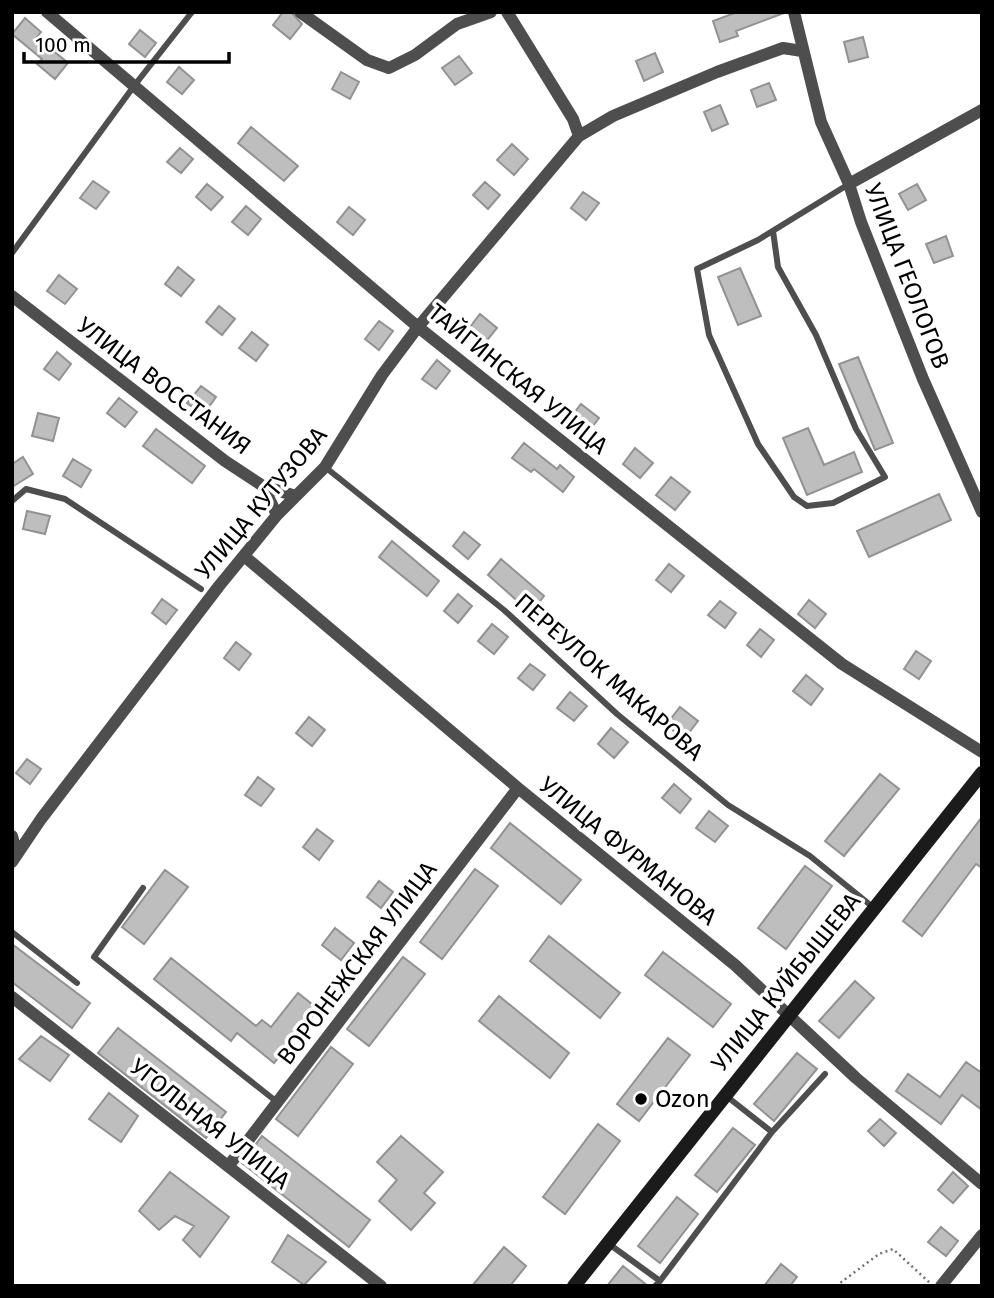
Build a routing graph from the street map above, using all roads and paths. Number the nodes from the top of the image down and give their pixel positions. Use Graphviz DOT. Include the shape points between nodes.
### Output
graph roads {
  1 [pos="47,12"];
  2 [pos="192,12"];
  3 [pos="300,12"];
  4 [pos="491,12"];
  5 [pos="506,12"];
  6 [pos="794,12"];
  7 [pos="802,51"];
  8 [pos="134,86"];
  9 [pos="982,110"];
  10 [pos="579,136"];
  11 [pos="849,184"];
  12 [pos="773,231"];
  13 [pos="12,253"];
  14 [pos="12,296"];
  15 [pos="418,327"];
  16 [pos="325,467"];
  17 [pos="263,486"];
  18 [pos="296,496"];
  19 [pos="12,501"];
  20 [pos="982,512"];
  21 [pos="277,515"];
  22 [pos="244,556"];
  23 [pos="201,589"];
  24 [pos="982,752"];
  25 [pos="982,773"];
  26 [pos="518,788"];
  27 [pos="12,835"];
  28 [pos="15,858"];
  29 [pos="143,888"];
  30 [pos="874,908"];
  31 [pos="12,932"];
  32 [pos="77,983"];
  33 [pos="12,997"];
  34 [pos="789,1013"];
  35 [pos="825,1074"];
  36 [pos="724,1095"];
  37 [pos="277,1102"];
  38 [pos="772,1132"];
  39 [pos="230,1164"];
  40 [pos="982,1185"];
  41 [pos="982,1235"];
  42 [pos="608,1243"];
  43 [pos="658,1283"];
  44 [pos="381,1286"];
  45 [pos="574,1286"];
  46 [pos="836,1286"];
  47 [pos="933,1286"];
  48 [pos="942,1286"];
  1 -- 8 [label="street, ТАЙГИНСКАЯ УЛИЦА"];
  2 -- 8 [label="lane"];
  3 -- 4 [label="street" via="367,60 389,68 457,24"];
  5 -- 10 [label="street"];
  6 -- 7 [label="street, УЛИЦА ГЕОЛОГОВ"];
  7 -- 10 [label="street, УЛИЦА КУТУЗОВА" via="783,48 717,72 613,116"];
  7 -- 11 [label="street, УЛИЦА ГЕОЛОГОВ" via="821,122"];
  8 -- 13 [label="lane"];
  8 -- 15 [label="street, ТАЙГИНСКАЯ УЛИЦА"];
  9 -- 11 [label="street"];
  10 -- 15 [label="street, УЛИЦА КУТУЗОВА"];
  11 -- 12 [label="lane"];
  11 -- 20 [label="street, УЛИЦА ГЕОЛОГОВ" via="923,379"];
  12 -- 12 [label="lane" via="778,267 816,335 856,429 885,477 833,503 807,506 794,498 758,444 709,335 697,269"];
  14 -- 17 [label="street, УЛИЦА ВОССТАНИЯ"];
  15 -- 16 [label="street, УЛИЦА КУТУЗОВА"];
  15 -- 24 [label="street, ТАЙГИНСКАЯ УЛИЦА" via="842,664"];
  16 -- 18 [label="street, УЛИЦА КУТУЗОВА"];
  16 -- 30 [label="lane, ПЕРЕУЛОК МАКАРОВА" via="504,610 617,714 728,805 810,856"];
  17 -- 18 [label="street, УЛИЦА ВОССТАНИЯ"];
  17 -- 21 [label="street"];
  18 -- 21 [label="street, УЛИЦА КУТУЗОВА"];
  19 -- 23 [label="lane" via="26,489 65,499"];
  21 -- 22 [label="street, УЛИЦА КУТУЗОВА"];
  22 -- 26 [label="street, УЛИЦА ФУРМАНОВА"];
  22 -- 28 [label="street, УЛИЦА КУТУЗОВА"];
  25 -- 30 [label="street, УЛИЦА КУЙБЫШЕВА"];
  26 -- 34 [label="street, УЛИЦА ФУРМАНОВА"];
  26 -- 37 [label="street, ВОРОНЕЖСКАЯ УЛИЦА"];
  27 -- 28 [label="street"];
  29 -- 37 [label="lane" via="94,957"];
  30 -- 34 [label="street, УЛИЦА КУЙБЫШЕВА"];
  31 -- 32 [label="lane"];
  33 -- 39 [label="street, УГОЛЬНАЯ УЛИЦА"];
  34 -- 36 [label="street, УЛИЦА КУЙБЫШЕВА"];
  34 -- 40 [label="street, УЛИЦА ФУРМАНОВА" via="856,1078"];
  35 -- 38 [label="lane"];
  36 -- 38 [label="lane"];
  36 -- 42 [label="street, УЛИЦА КУЙБЫШЕВА"];
  37 -- 39 [label="street, ВОРОНЕЖСКАЯ УЛИЦА"];
  38 -- 43 [label="lane"];
  39 -- 44 [label="street, УГОЛЬНАЯ УЛИЦА"];
  41 -- 48 [label="street"];
  42 -- 43 [label="lane"];
  42 -- 45 [label="street, УЛИЦА КУЙБЫШЕВА"];
  46 -- 47 [label="path" via="893,1249"];
}
